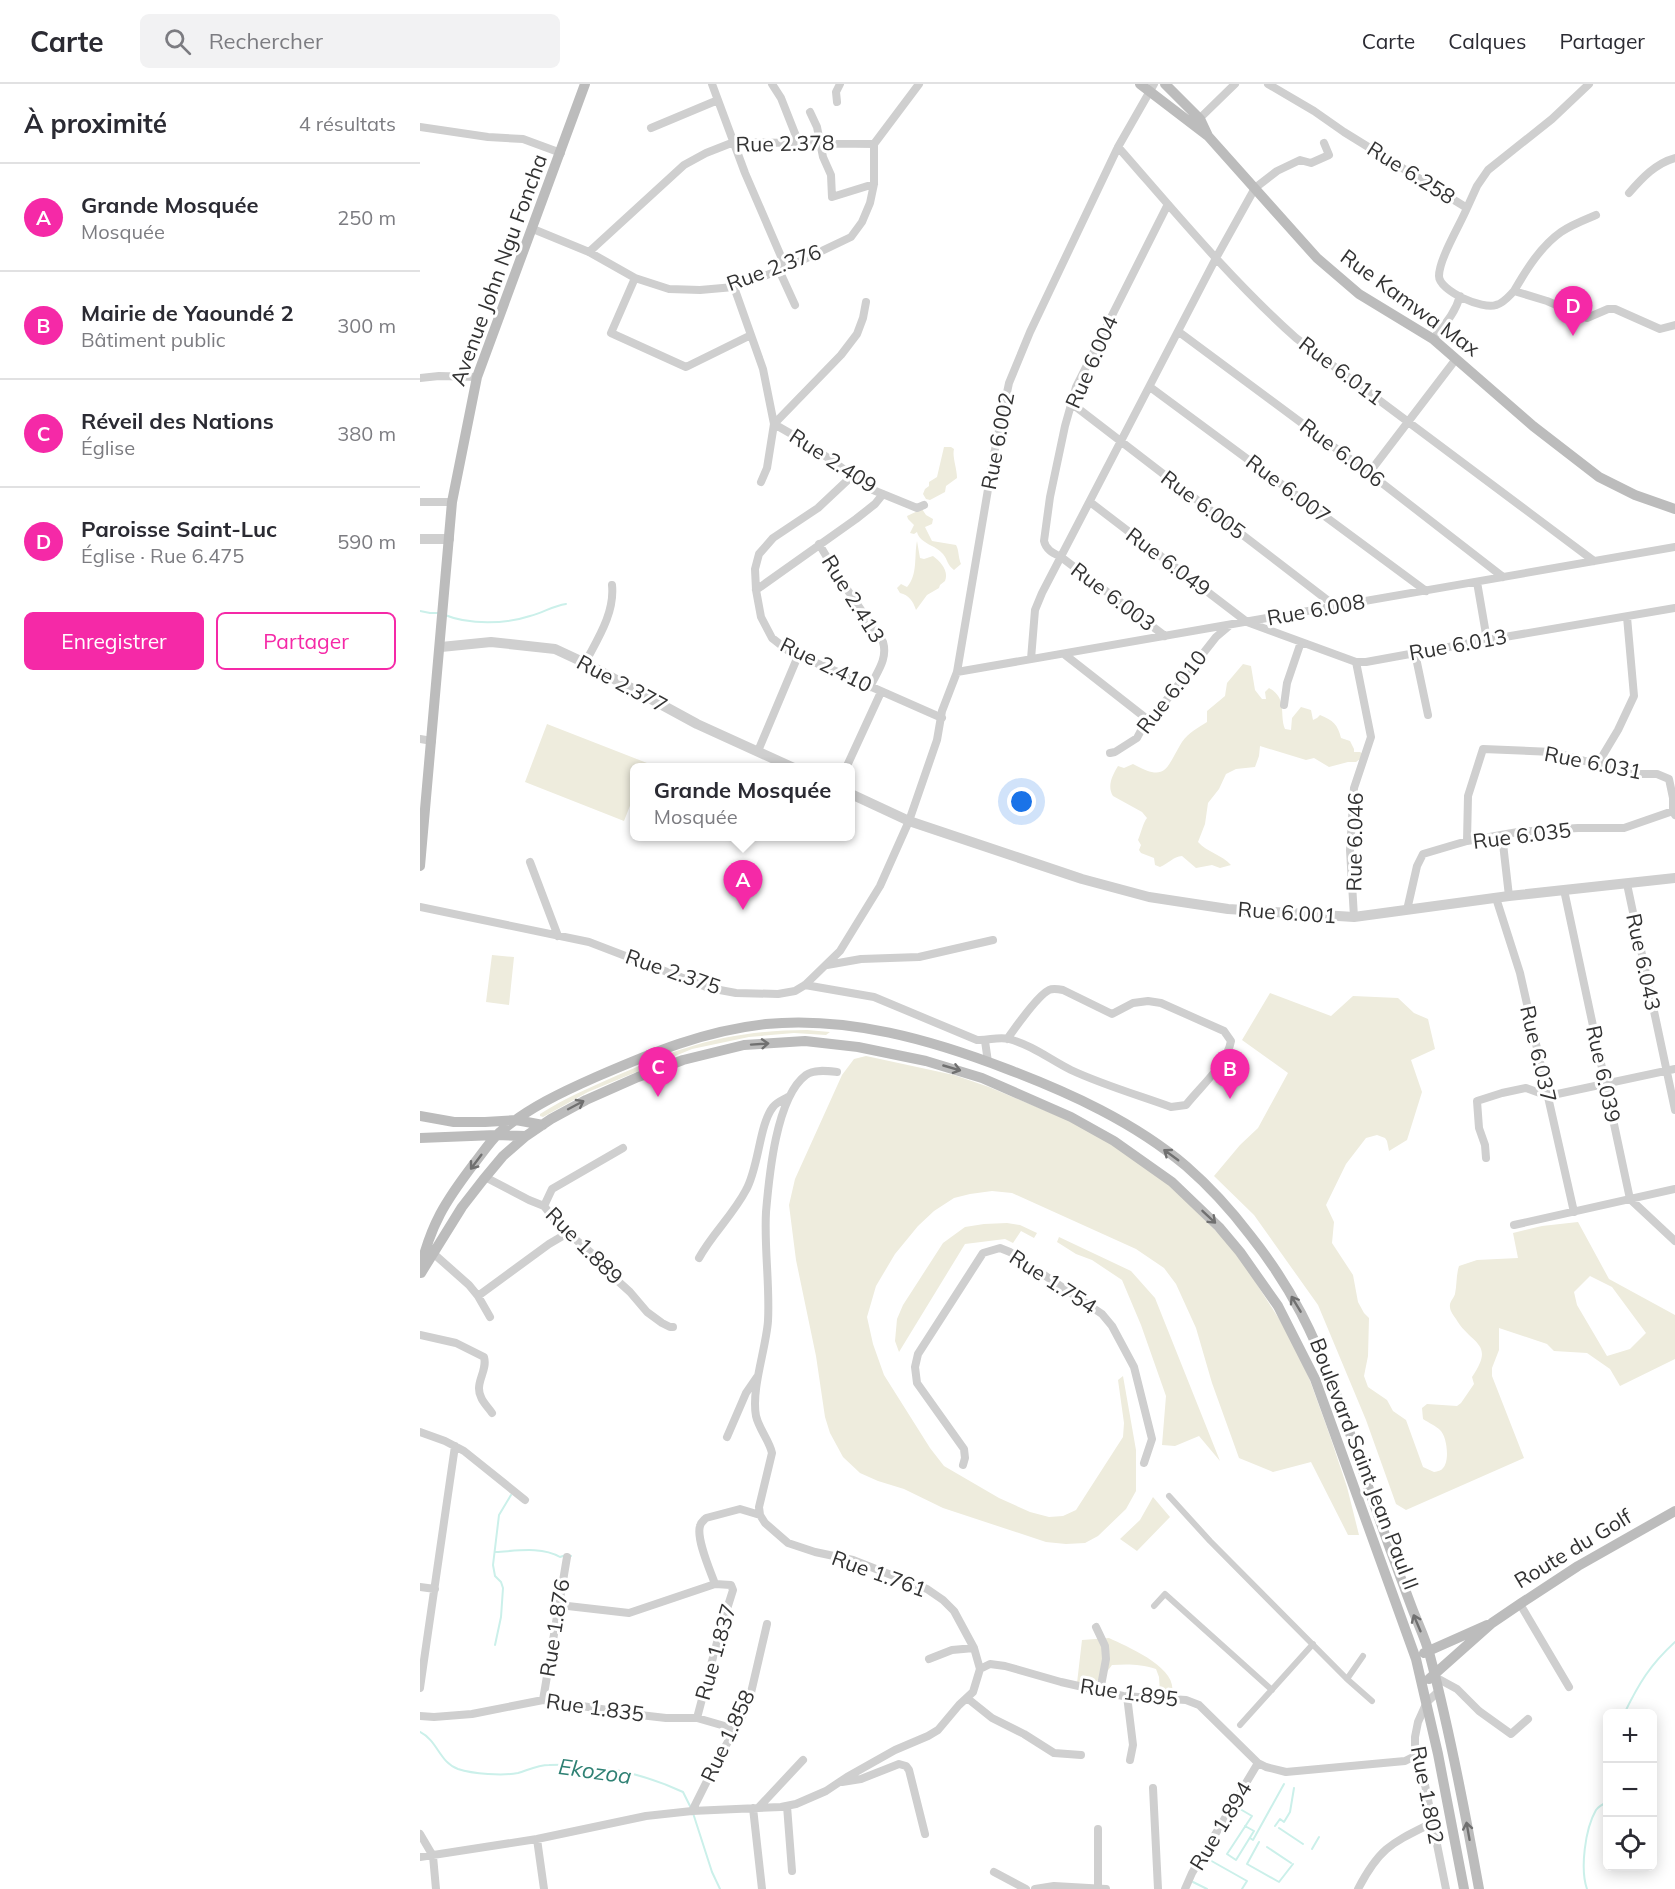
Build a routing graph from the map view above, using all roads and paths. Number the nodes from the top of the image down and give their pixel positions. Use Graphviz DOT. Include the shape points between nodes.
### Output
graph roads {
  1 [pos="585,84"];
  2 [pos="712,84"];
  3 [pos="772,84"];
  4 [pos="840,84"];
  5 [pos="919,84"];
  6 [pos="1140,84"];
  7 [pos="1164,84"];
  8 [pos="1235,84"];
  9 [pos="1268,84"];
  10 [pos="1589,84"];
  11 [pos="1152,87"];
  12 [pos="718,99"];
  13 [pos="837,102"];
  14 [pos="810,112"];
  15 [pos="1197,122"];
  16 [pos="420,127"];
  17 [pos="651,128"];
  18 [pos="734,142"];
  19 [pos="1324,142"];
  20 [pos="796,143"];
  21 [pos="820,143"];
  22 [pos="874,144"];
  23 [pos="1118,147"];
  24 [pos="561,153"];
  25 [pos="1675,158"];
  26 [pos="874,184"];
  27 [pos="1255,188"];
  28 [pos="1629,193"];
  29 [pos="1168,204"];
  30 [pos="1467,207"];
  31 [pos="1596,215"];
  32 [pos="533,229"];
  33 [pos="589,252"];
  34 [pos="1216,258"];
  35 [pos="782,269"];
  36 [pos="635,278"];
  37 [pos="734,287"];
  38 [pos="1514,291"];
  39 [pos="1460,296"];
  40 [pos="866,302"];
  41 [pos="795,305"];
  42 [pos="1675,325"];
  43 [pos="1179,332"];
  44 [pos="751,335"];
  45 [pos="1433,339"];
  46 [pos="1456,359"];
  47 [pos="477,377"];
  48 [pos="420,378"];
  49 [pos="1150,387"];
  50 [pos="1071,403"];
  51 [pos="1408,421"];
  52 [pos="774,424"];
  53 [pos="1121,442"];
  54 [pos="1369,472"];
  55 [pos="852,476"];
  56 [pos="761,482"];
  57 [pos="883,494"];
  58 [pos="420,502"];
  59 [pos="453,502"];
  60 [pos="1090,502"];
  61 [pos="924,506"];
  62 [pos="1675,508"];
  63 [pos="420,539"];
  64 [pos="449,539"];
  65 [pos="819,544"];
  66 [pos="1675,547"];
  67 [pos="1061,557"];
  68 [pos="1594,561"];
  69 [pos="1503,577"];
  70 [pos="1477,582"];
  71 [pos="612,585"];
  72 [pos="756,590"];
  73 [pos="1426,591"];
  74 [pos="1335,606"];
  75 [pos="1675,608"];
  76 [pos="1627,617"];
  77 [pos="1247,622"];
  78 [pos="1230,625"];
  79 [pos="1165,636"];
  80 [pos="1487,640"];
  81 [pos="1300,642"];
  82 [pos="441,647"];
  83 [pos="1415,653"];
  84 [pos="1064,654"];
  85 [pos="798,656"];
  86 [pos="1031,659"];
  87 [pos="1356,662"];
  88 [pos="585,663"];
  89 [pos="957,672"];
  90 [pos="870,687"];
  91 [pos="881,692"];
  92 [pos="1284,705"];
  93 [pos="1428,715"];
  94 [pos="942,718"];
  95 [pos="1147,719"];
  96 [pos="420,739"];
  97 [pos="432,741"];
  98 [pos="758,751"];
  99 [pos="1110,753"];
  100 [pos="783,763"];
  101 [pos="848,763"];
  102 [pos="1597,765"];
  103 [pos="855,796"];
  104 [pos="1674,813"];
  105 [pos="909,821"];
  106 [pos="1502,835"];
  107 [pos="1467,842"];
  108 [pos="421,849"];
  109 [pos="530,862"];
  110 [pos="420,866"];
  111 [pos="1675,878"];
  112 [pos="1627,884"];
  113 [pos="1564,890"];
  114 [pos="1509,896"];
  115 [pos="1496,898"];
  116 [pos="420,907"];
  117 [pos="1407,910"];
  118 [pos="1354,917"];
  119 [pos="558,936"];
  120 [pos="993,940"];
  121 [pos="827,965"];
  122 [pos="805,985"];
  123 [pos="1007,1039"];
  124 [pos="985,1041"];
  125 [pos="988,1062"];
  126 [pos="1671,1070"];
  127 [pos="837,1072"];
  128 [pos="1605,1083"];
  129 [pos="1548,1096"];
  130 [pos="789,1097"];
  131 [pos="1675,1110"];
  132 [pos="420,1116"];
  133 [pos="516,1120"];
  134 [pos="543,1125"];
  135 [pos="496,1135"];
  136 [pos="526,1136"];
  137 [pos="420,1138"];
  138 [pos="623,1148"];
  139 [pos="1486,1158"];
  140 [pos="485,1177"];
  141 [pos="1675,1190"];
  142 [pos="1630,1199"];
  143 [pos="544,1206"];
  144 [pos="1574,1212"];
  145 [pos="1514,1225"];
  146 [pos="566,1234"];
  147 [pos="1675,1241"];
  148 [pos="434,1254"];
  149 [pos="699,1258"];
  150 [pos="420,1270"];
  151 [pos="420,1275"];
  152 [pos="478,1296"];
  153 [pos="490,1317"];
  154 [pos="673,1327"];
  155 [pos="420,1335"];
  156 [pos="759,1376"];
  157 [pos="492,1413"];
  158 [pos="420,1432"];
  159 [pos="727,1437"];
  160 [pos="455,1446"];
  161 [pos="1144,1463"];
  162 [pos="963,1465"];
  163 [pos="1169,1497"];
  164 [pos="525,1500"];
  165 [pos="1675,1511"];
  166 [pos="760,1515"];
  167 [pos="567,1557"];
  168 [pos="715,1584"];
  169 [pos="420,1587"];
  170 [pos="435,1589"];
  171 [pos="1520,1604"];
  172 [pos="560,1605"];
  173 [pos="1154,1606"];
  174 [pos="1492,1623"];
  175 [pos="767,1624"];
  176 [pos="1096,1627"];
  177 [pos="1313,1644"];
  178 [pos="974,1648"];
  179 [pos="1429,1649"];
  180 [pos="1363,1656"];
  181 [pos="929,1659"];
  182 [pos="1416,1659"];
  183 [pos="980,1669"];
  184 [pos="1435,1676"];
  185 [pos="1347,1679"];
  186 [pos="1422,1685"];
  187 [pos="1569,1687"];
  188 [pos="420,1688"];
  189 [pos="1272,1690"];
  190 [pos="1439,1690"];
  191 [pos="1100,1691"];
  192 [pos="1127,1696"];
  193 [pos="967,1698"];
  194 [pos="543,1700"];
  195 [pos="1372,1701"];
  196 [pos="1426,1702"];
  197 [pos="420,1716"];
  198 [pos="697,1718"];
  199 [pos="1528,1719"];
  200 [pos="1240,1725"];
  201 [pos="735,1729"];
  202 [pos="1081,1755"];
  203 [pos="1414,1756"];
  204 [pos="803,1760"];
  205 [pos="1130,1760"];
  206 [pos="1258,1763"];
  207 [pos="838,1783"];
  208 [pos="1153,1788"];
  209 [pos="787,1806"];
  210 [pos="756,1808"];
  211 [pos="692,1811"];
  212 [pos="1432,1823"];
  213 [pos="1098,1829"];
  214 [pos="420,1834"];
  215 [pos="925,1834"];
  216 [pos="537,1839"];
  217 [pos="433,1856"];
  218 [pos="420,1857"];
  219 [pos="792,1872"];
  220 [pos="994,1872"];
  221 [pos="436,1889"];
  222 [pos="544,1889"];
  223 [pos="762,1889"];
  224 [pos="1026,1889"];
  225 [pos="1035,1889"];
  226 [pos="1101,1889"];
  227 [pos="1158,1889"];
  228 [pos="1185,1889"];
  229 [pos="1358,1889"];
  230 [pos="1446,1889"];
  231 [pos="1464,1889"];
  232 [pos="1479,1889"];
  1 -- 24 [label="main road, Avenue John Ngu Foncha"];
  2 -- 12 [label="street"];
  3 -- 20 [label="street" via="781,98"];
  4 -- 13 [label="street"];
  5 -- 22 [label="street"];
  6 -- 11 [label="main road"];
  7 -- 15 [label="main road" via="1184,102"];
  8 -- 15 [label="street"];
  9 -- 30 [label="street, Rue 6.258"];
  10 -- 30 [label="street, Rue 6.258" via="1488,170"];
  11 -- 15 [label="main road"];
  11 -- 23 [label="street, Rue 6.002"];
  12 -- 17 [label="street"];
  12 -- 18 [label="street"];
  14 -- 21 [label="street"];
  15 -- 27 [label="main road, Rue Kamwa Max"];
  16 -- 24 [label="street" via="523,139"];
  18 -- 20 [label="street, Rue 2.378"];
  18 -- 33 [label="street, Rue 2.378" via="684,165"];
  18 -- 35 [label="street"];
  19 -- 27 [label="street" via="1329,155 1311,163 1300,160"];
  20 -- 21 [label="street, Rue 2.378"];
  21 -- 22 [label="street, Rue 2.378"];
  21 -- 26 [label="street" via="831,175 832,197"];
  22 -- 26 [label="street, Rue 2.376"];
  23 -- 29 [label="street, Rue 6.011"];
  23 -- 89 [label="street, Rue 6.002" via="1009,383"];
  24 -- 32 [label="main road, Avenue John Ngu Foncha"];
  25 -- 28 [label="street" via="1656,166"];
  26 -- 35 [label="street, Rue 2.376" via="862,222 851,237"];
  27 -- 34 [label="street"];
  27 -- 45 [label="main road, Rue Kamwa Max" via="1317,258 1359,294"];
  29 -- 34 [label="street, Rue 6.011"];
  29 -- 50 [label="street, Rue 6.004"];
  30 -- 39 [label="street" via="1440,266 1439,278 1443,286"];
  31 -- 38 [label="street" via="1562,231 1548,243"];
  32 -- 33 [label="street, Rue 2.376"];
  32 -- 47 [label="main road, Avenue John Ngu Foncha"];
  33 -- 36 [label="street, Rue 2.376"];
  34 -- 43 [label="street"];
  34 -- 51 [label="street, Rue 6.011" via="1296,338"];
  35 -- 37 [label="street, Rue 2.376"];
  35 -- 41 [label="street"];
  36 -- 37 [label="street, Rue 2.376" via="669,289"];
  36 -- 44 [label="street" via="611,333 686,367"];
  37 -- 44 [label="street, Rue 2.409"];
  38 -- 39 [label="street" via="1494,306"];
  38 -- 42 [label="street" via="1587,318 1608,309 1660,329"];
  39 -- 45 [label="street" via="1452,315"];
  40 -- 52 [label="street" via="857,334"];
  43 -- 49 [label="street"];
  43 -- 54 [label="street, Rue 6.006"];
  44 -- 52 [label="street, Rue 2.409" via="763,369"];
  45 -- 46 [label="main road, Rue Kamwa Max"];
  46 -- 51 [label="street"];
  46 -- 62 [label="main road, Rue Kamwa Max" via="1599,477 1635,495"];
  47 -- 48 [label="street"];
  47 -- 59 [label="main road, Avenue John Ngu Foncha"];
  49 -- 53 [label="street"];
  49 -- 73 [label="street, Rue 6.007"];
  50 -- 53 [label="street, Rue 6.005"];
  50 -- 67 [label="street, Rue 6.004" via="1044,541 1049,550"];
  51 -- 54 [label="street"];
  51 -- 68 [label="street, Rue 6.011"];
  52 -- 55 [label="street, Rue 2.409"];
  52 -- 56 [label="street"];
  53 -- 60 [label="street"];
  53 -- 74 [label="street, Rue 6.005"];
  54 -- 69 [label="street, Rue 6.006"];
  55 -- 57 [label="street, Rue 2.409"];
  55 -- 72 [label="street, Rue 2.410" via="818,508 773,538 759,554"];
  57 -- 61 [label="street, Rue 2.409" via="917,508"];
  57 -- 65 [label="street" via="869,509"];
  58 -- 59 [label="street"];
  59 -- 64 [label="main road, Avenue John Ngu Foncha"];
  60 -- 67 [label="street"];
  60 -- 77 [label="street, Rue 6.049"];
  63 -- 64 [label="street"];
  64 -- 82 [label="main road, Avenue John Ngu Foncha"];
  65 -- 72 [label="street"];
  65 -- 90 [label="street, Rue 2.413" via="883,642 884,658"];
  66 -- 68 [label="street, Rue 6.008"];
  67 -- 79 [label="street, Rue 6.003"];
  67 -- 86 [label="street" via="1035,610"];
  68 -- 69 [label="street, Rue 6.008"];
  69 -- 70 [label="street, Rue 6.008"];
  70 -- 73 [label="street, Rue 6.008"];
  70 -- 80 [label="street"];
  71 -- 88 [label="street" via="614,597 606,621"];
  72 -- 85 [label="street, Rue 2.410" via="765,627 781,647"];
  73 -- 74 [label="street, Rue 6.008"];
  74 -- 77 [label="street, Rue 6.008"];
  75 -- 76 [label="street, Rue 6.013"];
  76 -- 80 [label="street, Rue 6.013"];
  76 -- 102 [label="street" via="1634,696"];
  77 -- 78 [label="street, Rue 6.008"];
  77 -- 81 [label="street, Rue 6.013"];
  78 -- 79 [label="street, Rue 6.008"];
  78 -- 95 [label="street, Rue 6.010"];
  79 -- 84 [label="street, Rue 6.008"];
  80 -- 83 [label="street, Rue 6.013"];
  81 -- 87 [label="street, Rue 6.013"];
  81 -- 92 [label="street"];
  82 -- 88 [label="street, Rue 2.377" via="511,643 555,649"];
  82 -- 97 [label="main road, Avenue John Ngu Foncha"];
  83 -- 87 [label="street, Rue 6.013"];
  83 -- 93 [label="street"];
  84 -- 86 [label="street, Rue 6.008"];
  84 -- 95 [label="street"];
  85 -- 90 [label="street, Rue 2.410"];
  85 -- 98 [label="street"];
  86 -- 89 [label="street, Rue 6.008"];
  87 -- 118 [label="street, Rue 6.046" via="1371,737 1354,788 1350,850"];
  88 -- 98 [label="street, Rue 2.377" via="680,715"];
  89 -- 94 [label="street, Rue 6.002"];
  90 -- 91 [label="street, Rue 2.410"];
  91 -- 94 [label="street, Rue 2.410"];
  91 -- 101 [label="street"];
  94 -- 105 [label="street, Rue 6.002"];
  95 -- 99 [label="street, Rue 6.010" via="1137,738"];
  96 -- 97 [label="street"];
  97 -- 108 [label="main road, Avenue John Ngu Foncha"];
  98 -- 100 [label="street, Rue 2.377"];
  102 -- 104 [label="street, Rue 6.031" via="1669,779"];
  102 -- 107 [label="street, Rue 6.031" via="1553,752 1483,749 1468,796"];
  103 -- 105 [label="street"];
  104 -- 106 [label="street, Rue 6.035" via="1624,828"];
  105 -- 118 [label="street, Rue 6.001" via="1082,879 1149,897 1228,909"];
  105 -- 121 [label="street, Rue 2.375" via="880,886"];
  106 -- 107 [label="street, Rue 6.035"];
  106 -- 114 [label="street"];
  107 -- 117 [label="street, Rue 6.035" via="1424,854 1417,866"];
  108 -- 110 [label="main road, Avenue John Ngu Foncha"];
  109 -- 119 [label="street"];
  111 -- 112 [label="street, Rue 6.001"];
  112 -- 113 [label="street, Rue 6.001"];
  112 -- 126 [label="street, Rue 6.043"];
  113 -- 114 [label="street, Rue 6.001"];
  113 -- 128 [label="street, Rue 6.039"];
  114 -- 115 [label="street, Rue 6.001"];
  115 -- 117 [label="street, Rue 6.001"];
  115 -- 129 [label="street, Rue 6.037" via="1520,973"];
  116 -- 119 [label="street, Rue 2.375"];
  117 -- 118 [label="street, Rue 6.001"];
  119 -- 122 [label="street, Rue 2.375" via="589,942 709,988 778,994"];
  120 -- 121 [label="street" via="919,957 861,959"];
  121 -- 122 [label="street, Rue 2.375"];
  122 -- 124 [label="street" via="874,997"];
  123 -- 123 [label="street" via="1040,1051 1071,1070 1171,1107 1186,1105 1222,1061 1231,1041 1224,1031 1161,1003 1133,1003 1112,1014 1056,988 1040,998"];
  123 -- 124 [label="street"];
  124 -- 125 [label="street"];
  125 -- 133 [label="main road, Boulevard Saint Jean Paul II" via="930,1043 859,1028 769,1024 726,1030 658,1051 580,1084"];
  179 -- 125 [label="main road, Boulevard Saint Jean Paul II, one-way" via="1322,1355 1300,1310 1249,1234 1185,1165 1137,1131 1094,1106"];
  126 -- 128 [label="street"];
  126 -- 131 [label="street, Rue 6.043"];
  127 -- 130 [label="street" via="808,1074"];
  128 -- 129 [label="street"];
  128 -- 142 [label="street, Rue 6.039"];
  129 -- 139 [label="street" via="1526,1088 1477,1101"];
  129 -- 144 [label="street, Rue 6.037"];
  130 -- 149 [label="street" via="769,1114 746,1190"];
  130 -- 156 [label="street" via="771,1168 766,1213 768,1322"];
  132 -- 133 [label="main road" via="454,1122"];
  133 -- 134 [label="main road"];
  133 -- 135 [label="main road, Boulevard Saint Jean Paul II"];
  134 -- 136 [label="main road, Boulevard Saint Jean Paul II"];
  134 -- 182 [label="main road, Boulevard Saint Jean Paul II, one-way" via="586,1100 683,1060 744,1045 805,1041 926,1061 982,1078 1071,1117 1114,1141 1172,1182 1219,1227 1278,1306 1315,1379"];
  135 -- 136 [label="main road"];
  135 -- 137 [label="main road"];
  135 -- 150 [label="main road, Boulevard Saint Jean Paul II, one-way" via="438,1214"];
  136 -- 140 [label="main road, Boulevard Saint Jean Paul II"];
  138 -- 143 [label="street" via="552,1189"];
  140 -- 143 [label="street, Rue 1.889"];
  140 -- 148 [label="main road, Boulevard Saint Jean Paul II"];
  141 -- 142 [label="street"];
  142 -- 144 [label="street"];
  142 -- 147 [label="street"];
  143 -- 146 [label="street, Rue 1.889"];
  144 -- 145 [label="street"];
  146 -- 152 [label="street"];
  146 -- 154 [label="street, Rue 1.889" via="602,1262 647,1312"];
  148 -- 151 [label="main road, Boulevard Saint Jean Paul II"];
  148 -- 152 [label="street"];
  152 -- 153 [label="street"];
  155 -- 157 [label="street" via="456,1343 484,1358 478,1389"];
  156 -- 159 [label="street" via="746,1393"];
  156 -- 166 [label="street" via="756,1417 772,1453"];
  158 -- 160 [label="street"];
  160 -- 164 [label="street"];
  160 -- 170 [label="street"];
  161 -- 162 [label="street, Rue 1.754" via="1152,1439 1134,1367 1112,1326 1102,1314 1000,1248 983,1253 918,1354 915,1368 916,1383 964,1449"];
  163 -- 177 [label="street"];
  165 -- 171 [label="main road, Route du Golf"];
  166 -- 168 [label="street" via="740,1509 703,1521 700,1536"];
  166 -- 178 [label="street, Rue 1.761" via="789,1543 853,1560 927,1589 954,1611"];
  167 -- 172 [label="street, Rue 1.876"];
  168 -- 172 [label="street, Rue 1.837" via="629,1614"];
  168 -- 198 [label="street, Rue 1.837" via="731,1585 733,1590"];
  169 -- 170 [label="street"];
  170 -- 188 [label="street"];
  171 -- 174 [label="main road, Route du Golf"];
  171 -- 187 [label="street"];
  172 -- 194 [label="street, Rue 1.876"];
  173 -- 189 [label="street" via="1166,1594"];
  174 -- 179 [label="main road, Route du Golf"];
  174 -- 184 [label="main road, Route du Golf"];
  175 -- 201 [label="street, Rue 1.858" via="750,1697"];
  176 -- 191 [label="street" via="1106,1659"];
  177 -- 185 [label="street"];
  177 -- 189 [label="street"];
  178 -- 181 [label="street" via="952,1650"];
  178 -- 183 [label="street, Rue 1.761"];
  179 -- 182 [label="main road, Route du Golf"];
  179 -- 184 [label="main road, Boulevard Saint Jean Paul II"];
  180 -- 185 [label="street"];
  182 -- 186 [label="main road, Boulevard Saint Jean Paul II"];
  183 -- 191 [label="street, Rue 1.895" via="990,1664 1005,1666"];
  183 -- 193 [label="street"];
  184 -- 186 [label="main road, Route du Golf"];
  184 -- 190 [label="main road, Boulevard Saint Jean Paul II"];
  184 -- 199 [label="street" via="1457,1689 1511,1734"];
  185 -- 195 [label="street"];
  186 -- 196 [label="main road, Boulevard Saint Jean Paul II"];
  189 -- 200 [label="street"];
  190 -- 196 [label="street"];
  232 -- 190 [label="main road, Boulevard Saint Jean Paul II, one-way"];
  191 -- 192 [label="street, Rue 1.895"];
  192 -- 205 [label="street" via="1133,1745"];
  192 -- 206 [label="street, Rue 1.895" via="1186,1700 1199,1705"];
  193 -- 202 [label="street" via="992,1718 1054,1753"];
  193 -- 207 [label="street" via="938,1730"];
  194 -- 197 [label="street, Rue 1.835" via="472,1714"];
  194 -- 198 [label="street, Rue 1.835" via="648,1716"];
  196 -- 203 [label="street, Rue 1.802" via="1416,1729"];
  196 -- 231 [label="main road, Boulevard Saint Jean Paul II"];
  198 -- 201 [label="street, Rue 1.835"];
  201 -- 211 [label="street, Rue 1.858"];
  203 -- 206 [label="street" via="1405,1761 1286,1772"];
  203 -- 212 [label="street, Rue 1.802" via="1424,1780"];
  204 -- 210 [label="street"];
  206 -- 228 [label="street, Rue 1.894"];
  207 -- 209 [label="street"];
  207 -- 215 [label="street" via="861,1779 899,1764 906,1766"];
  208 -- 227 [label="street"];
  209 -- 210 [label="street"];
  209 -- 219 [label="street"];
  210 -- 211 [label="street"];
  210 -- 223 [label="street"];
  211 -- 216 [label="street" via="646,1816"];
  212 -- 229 [label="street" via="1379,1854"];
  212 -- 230 [label="street, Rue 1.802"];
  213 -- 226 [label="street"];
  214 -- 217 [label="street"];
  216 -- 217 [label="street"];
  216 -- 222 [label="street"];
  217 -- 218 [label="street"];
  217 -- 221 [label="street"];
  220 -- 224 [label="street"];
  225 -- 226 [label="street"];
}
